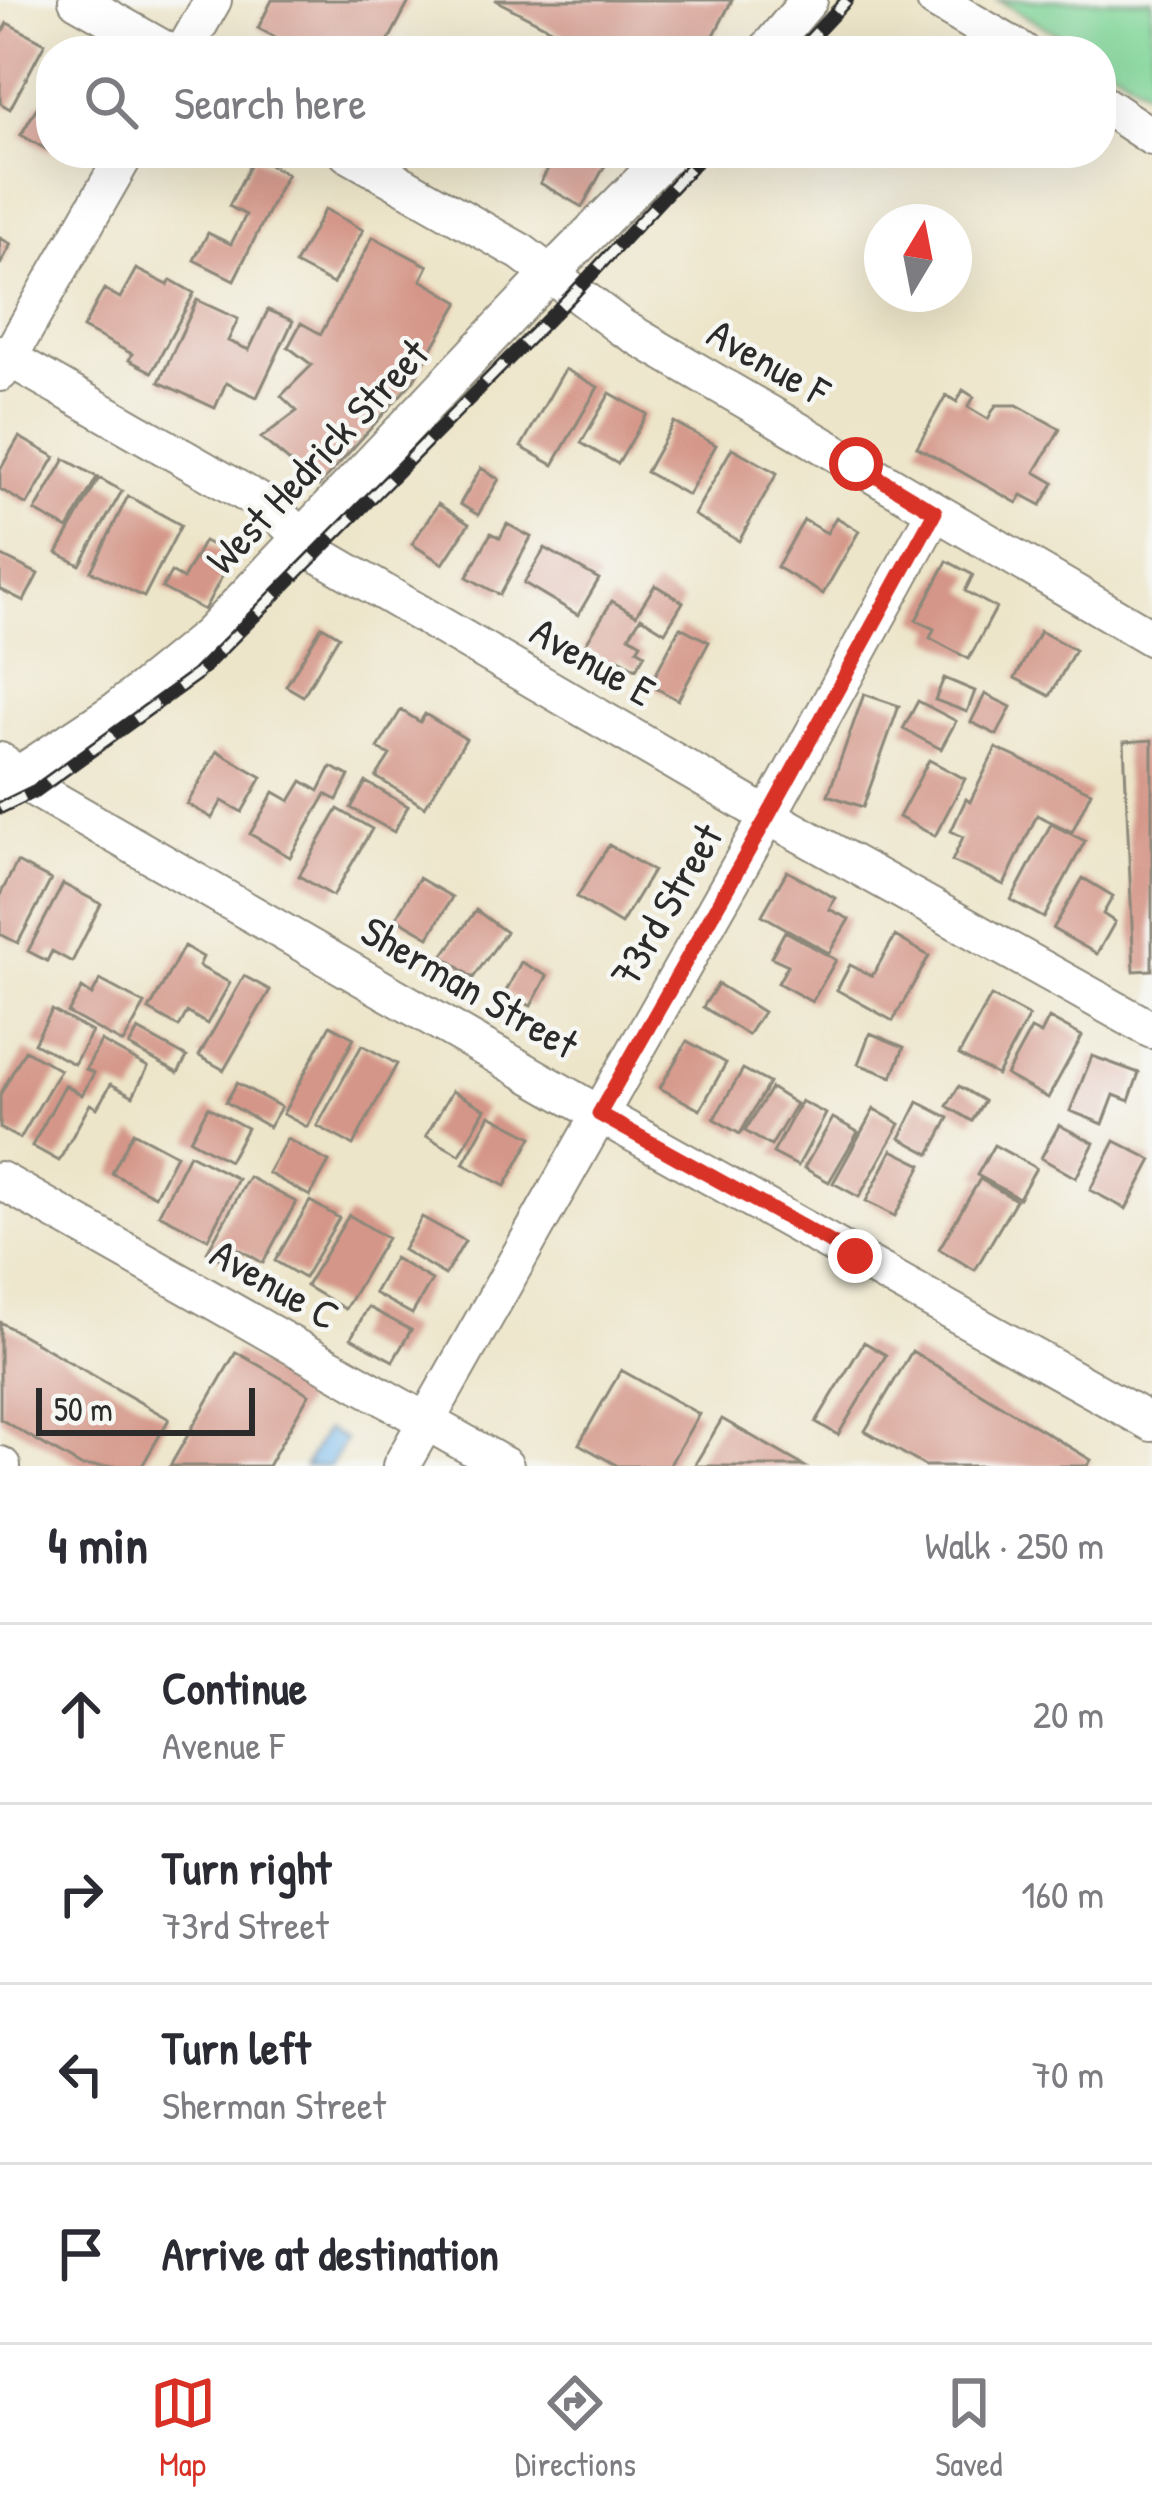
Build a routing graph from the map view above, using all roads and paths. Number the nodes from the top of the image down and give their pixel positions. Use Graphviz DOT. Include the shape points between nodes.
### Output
graph roads {
  1 [pos="77,0"];
  2 [pos="213,0"];
  3 [pos="809,0"];
  4 [pos="935,0"];
  5 [pos="141,36"];
  6 [pos="193,36"];
  7 [pos="779,36"];
  8 [pos="996,36"];
  9 [pos="1116,113"];
  10 [pos="1152,137"];
  11 [pos="117,168"];
  12 [pos="374,168"];
  13 [pos="654,168"];
  14 [pos="550,274"];
  15 [pos="3,361"];
  16 [pos="935,512"];
  17 [pos="302,538"];
  18 [pos="1152,638"];
  19 [pos="6,773"];
  20 [pos="768,816"];
  21 [pos="1152,1030"];
  22 [pos="599,1114"];
  23 [pos="0,1180"];
  24 [pos="425,1421"];
  25 [pos="1152,1423"];
  26 [pos="401,1466"];
  27 [pos="505,1466"];
  1 -- 5 [label="street"];
  2 -- 6 [label="street"];
  3 -- 7 [label="street"];
  4 -- 8 [label="street"];
  9 -- 10 [label="street"];
  11 -- 15 [label="street"];
  12 -- 14 [label="street, Avenue F"];
  13 -- 14 [label="street, West Hedrick Street"];
  14 -- 16 [label="street, Avenue F" via="621,327"];
  14 -- 17 [label="street, West Hedrick Street"];
  15 -- 17 [label="street, Avenue E" via="271,508"];
  16 -- 18 [label="street, Avenue F"];
  16 -- 20 [label="street, 73rd Street"];
  17 -- 19 [label="street, West Hedrick Street" via="208,636 118,709"];
  17 -- 20 [label="street, Avenue E"];
  19 -- 22 [label="street, Sherman Street"];
  20 -- 21 [label="street, Avenue E"];
  20 -- 22 [label="street, 73rd Street"];
  22 -- 24 [label="street, 73rd Street"];
  22 -- 25 [label="street, Sherman Street"];
  23 -- 24 [label="street, Avenue C"];
  24 -- 26 [label="street, 73rd Street"];
  24 -- 27 [label="street, Avenue C"];
}
